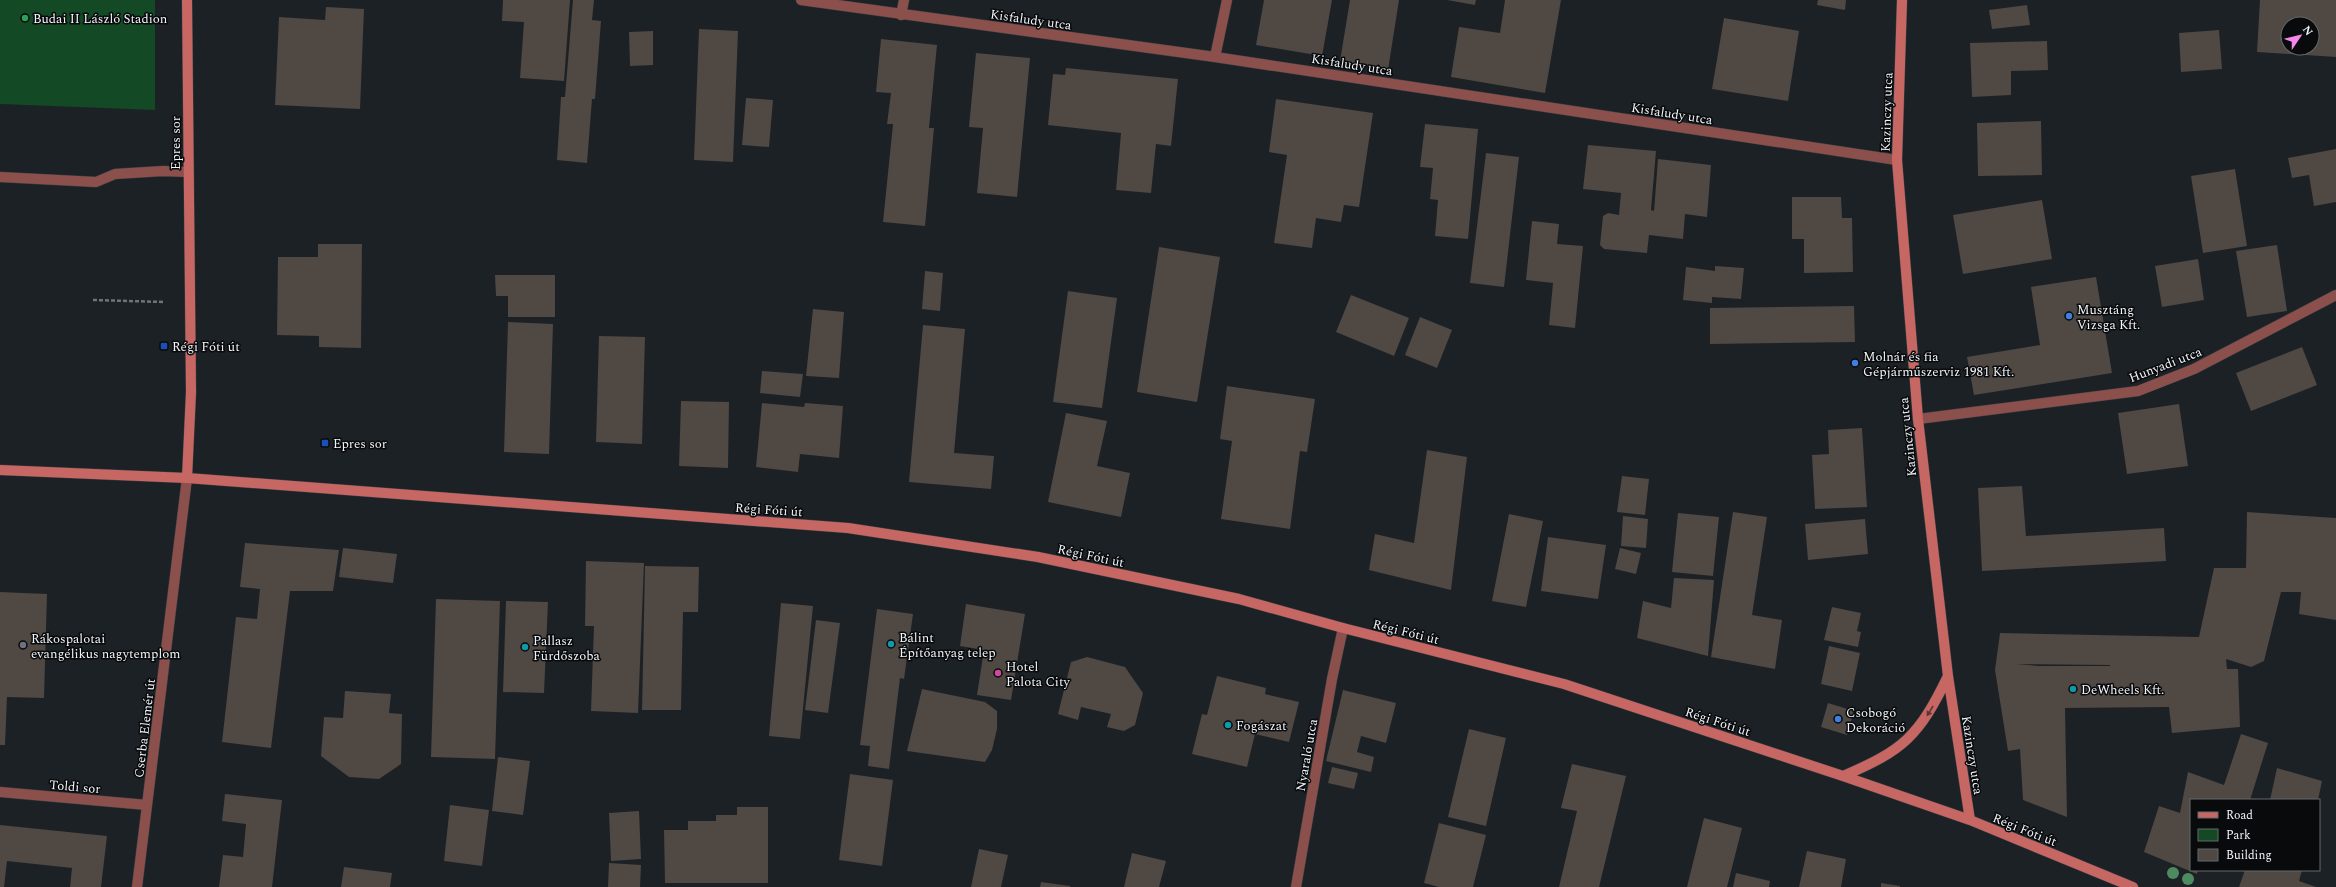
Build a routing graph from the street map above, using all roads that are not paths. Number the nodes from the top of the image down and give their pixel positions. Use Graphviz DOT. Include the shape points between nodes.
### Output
graph roads {
  1 [pos="187,0"];
  2 [pos="801,0"];
  3 [pos="904,0"];
  4 [pos="1227,0"];
  5 [pos="1902,0"];
  6 [pos="901,15"];
  7 [pos="1215,57"];
  8 [pos="1897,160"];
  9 [pos="188,172"];
  10 [pos="0,177"];
  11 [pos="2336,295"];
  12 [pos="1918,419"];
  13 [pos="0,470"];
  14 [pos="187,478"];
  15 [pos="1344,628"];
  16 [pos="1948,676"];
  17 [pos="1843,776"];
  18 [pos="0,792"];
  19 [pos="147,805"];
  20 [pos="1970,820"];
  21 [pos="137,887"];
  22 [pos="1296,887"];
  23 [pos="2132,887"];
  1 -- 9 [label="main road, Epres sor"];
  2 -- 6 [label="street, Kisfaludy utca"];
  3 -- 6 [label="street"];
  4 -- 7 [label="street"];
  5 -- 8 [label="main road, Kazinczy utca"];
  6 -- 7 [label="street, Kisfaludy utca"];
  7 -- 8 [label="street, Kisfaludy utca"];
  8 -- 12 [label="main road, Kazinczy utca"];
  9 -- 10 [label="street" via="115,174 96,182"];
  9 -- 14 [label="main road, Epres sor" via="191,392"];
  11 -- 12 [label="street, Hunyadi utca" via="2194,369 2138,391"];
  12 -- 16 [label="main road, Kazinczy utca"];
  13 -- 14 [label="main road, Régi Fóti út"];
  14 -- 15 [label="main road, Régi Fóti út" via="848,528 1038,557 1239,599"];
  14 -- 19 [label="street, Cserba Elemér út"];
  15 -- 17 [label="main road, Régi Fóti út" via="1564,684"];
  15 -- 22 [label="street, Nyaraló utca" via="1332,679"];
  16 -- 17 [label="main road, one-way" via="1931,710 1915,733 1889,754"];
  16 -- 20 [label="main road, Kazinczy utca"];
  17 -- 20 [label="main road, Régi Fóti út"];
  18 -- 19 [label="street, Toldi sor"];
  19 -- 21 [label="street, Cserba Elemér út"];
  20 -- 23 [label="main road, Régi Fóti út"];
}
